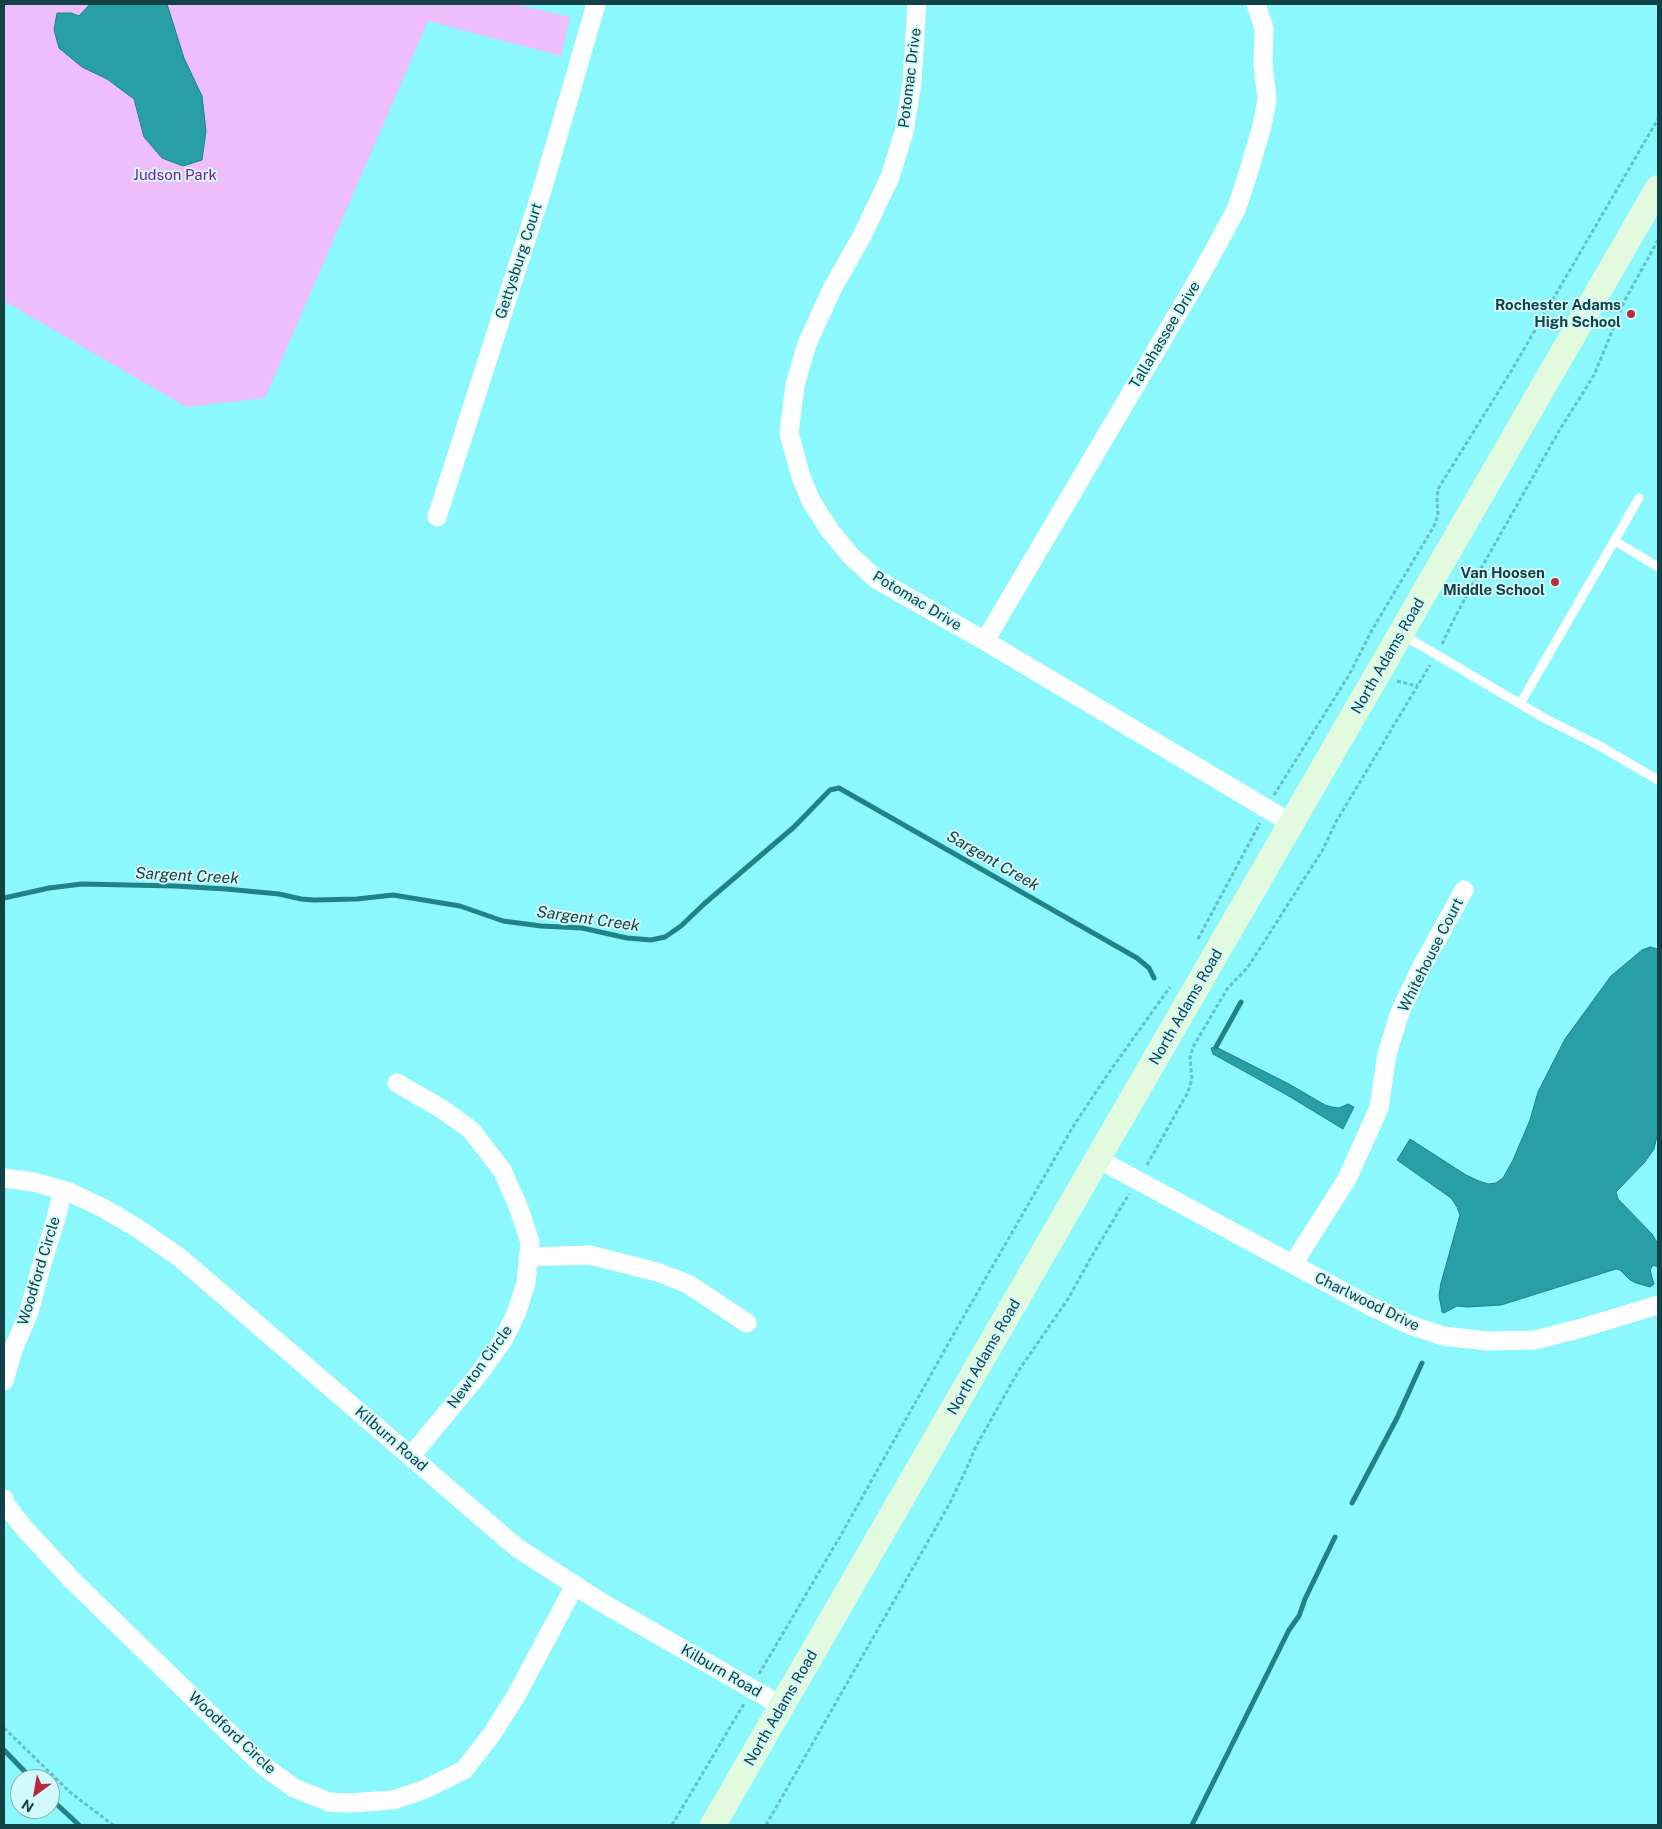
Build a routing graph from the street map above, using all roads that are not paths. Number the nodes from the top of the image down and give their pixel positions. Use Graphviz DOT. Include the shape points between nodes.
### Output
graph roads {
  1 [pos="596,4"];
  2 [pos="917,4"];
  3 [pos="1256,4"];
  4 [pos="1658,188"];
  5 [pos="1639,498"];
  6 [pos="437,517"];
  7 [pos="1615,541"];
  8 [pos="1658,566"];
  9 [pos="1401,633"];
  10 [pos="986,642"];
  11 [pos="1520,704"];
  12 [pos="1658,780"];
  13 [pos="1291,823"];
  14 [pos="1464,890"];
  15 [pos="397,1083"];
  16 [pos="1098,1159"];
  17 [pos="4,1178"];
  18 [pos="63,1190"];
  19 [pos="528,1257"];
  20 [pos="1293,1264"];
  21 [pos="1658,1305"];
  22 [pos="747,1323"];
  23 [pos="4,1380"];
  24 [pos="411,1456"];
  25 [pos="4,1499"];
  26 [pos="575,1585"];
  27 [pos="782,1706"];
  28 [pos="713,1825"];
  1 -- 6 [label="street, Gettysburg Court" via="543,187"];
  2 -- 10 [label="street, Potomac Drive" via="912,82 904,132 890,177 807,344 795,385 789,433 811,501 851,556 876,579"];
  3 -- 10 [label="street, Tallahassee Drive" via="1264,28 1267,99 1248,177 1236,210"];
  4 -- 9 [label="main road, North Adams Road"];
  5 -- 7 [label="lane"];
  7 -- 8 [label="lane"];
  7 -- 11 [label="lane"];
  9 -- 11 [label="lane"];
  9 -- 13 [label="main road, North Adams Road"];
  10 -- 13 [label="street, Potomac Drive"];
  11 -- 12 [label="lane"];
  13 -- 16 [label="main road, North Adams Road"];
  14 -- 20 [label="street, Whitehouse Court" via="1400,1012 1387,1054 1379,1108 1347,1179"];
  15 -- 19 [label="street, Newton Circle" via="471,1130 502,1170 530,1242"];
  16 -- 20 [label="street, Charlwood Drive"];
  16 -- 27 [label="main road, North Adams Road"];
  17 -- 18 [label="street, Kilburn Road"];
  18 -- 23 [label="street, Woodford Circle" via="29,1312"];
  18 -- 24 [label="street, Kilburn Road" via="103,1208 179,1257"];
  19 -- 22 [label="street" via="590,1255 657,1272 688,1284"];
  19 -- 24 [label="street, Newton Circle" via="526,1283 503,1340"];
  20 -- 21 [label="street, Charlwood Drive" via="1410,1325 1443,1336 1487,1341 1534,1340"];
  24 -- 26 [label="street, Kilburn Road" via="516,1547"];
  25 -- 26 [label="street, Woodford Circle" via="24,1528 74,1581 251,1754 294,1788 329,1802 393,1800 464,1770 517,1694"];
  26 -- 27 [label="street, Kilburn Road"];
  27 -- 28 [label="main road, North Adams Road"];
}
